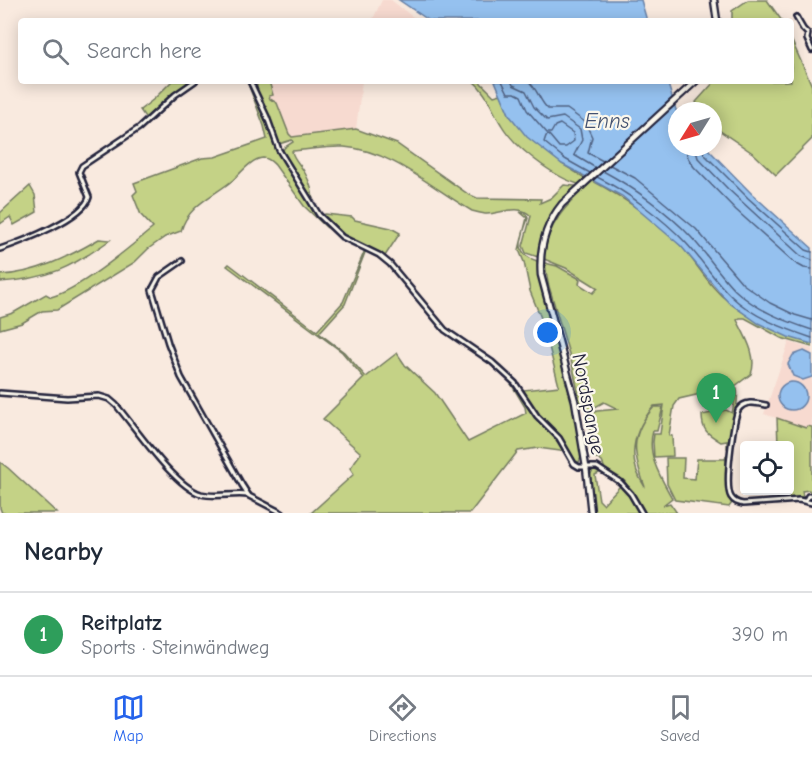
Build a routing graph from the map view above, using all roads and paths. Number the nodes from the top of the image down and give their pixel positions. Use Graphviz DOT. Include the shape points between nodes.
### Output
graph roads {
  1 [pos="714,0"];
  2 [pos="796,17"];
  3 [pos="717,18"];
  4 [pos="812,30"];
  5 [pos="808,34"];
  6 [pos="812,50"];
  7 [pos="191,84"];
  8 [pos="251,84"];
  9 [pos="693,84"];
  10 [pos="0,249"];
  11 [pos="182,261"];
  12 [pos="0,393"];
  13 [pos="766,405"];
  14 [pos="586,466"];
  15 [pos="249,496"];
  16 [pos="812,496"];
  17 [pos="806,501"];
  18 [pos="812,503"];
  19 [pos="282,513"];
  20 [pos="591,513"];
  21 [pos="642,513"];
  1 -- 3 [label="main road"];
  2 -- 5 [label="street"];
  4 -- 5 [label="street"];
  5 -- 6 [label="street"];
  7 -- 10 [label="street" via="139,128 79,170 89,197 84,207 69,218"];
  8 -- 14 [label="street" via="279,150 324,222 390,264 438,324 504,372 559,438 574,464"];
  9 -- 14 [label="main road, Nordspange" via="562,204 548,226 541,250 543,285 572,388"];
  11 -- 15 [label="street" via="158,279 152,288 153,296 181,377"];
  12 -- 15 [label="street" via="106,398 117,405 189,488 210,496"];
  13 -- 17 [label="street" via="749,403 738,410 730,494 735,502 744,504"];
  14 -- 20 [label="main road, Nordspange"];
  14 -- 21 [label="street" via="600,468 620,482"];
  15 -- 19 [label="street"];
  16 -- 17 [label="street"];
  17 -- 18 [label="street"];
}
